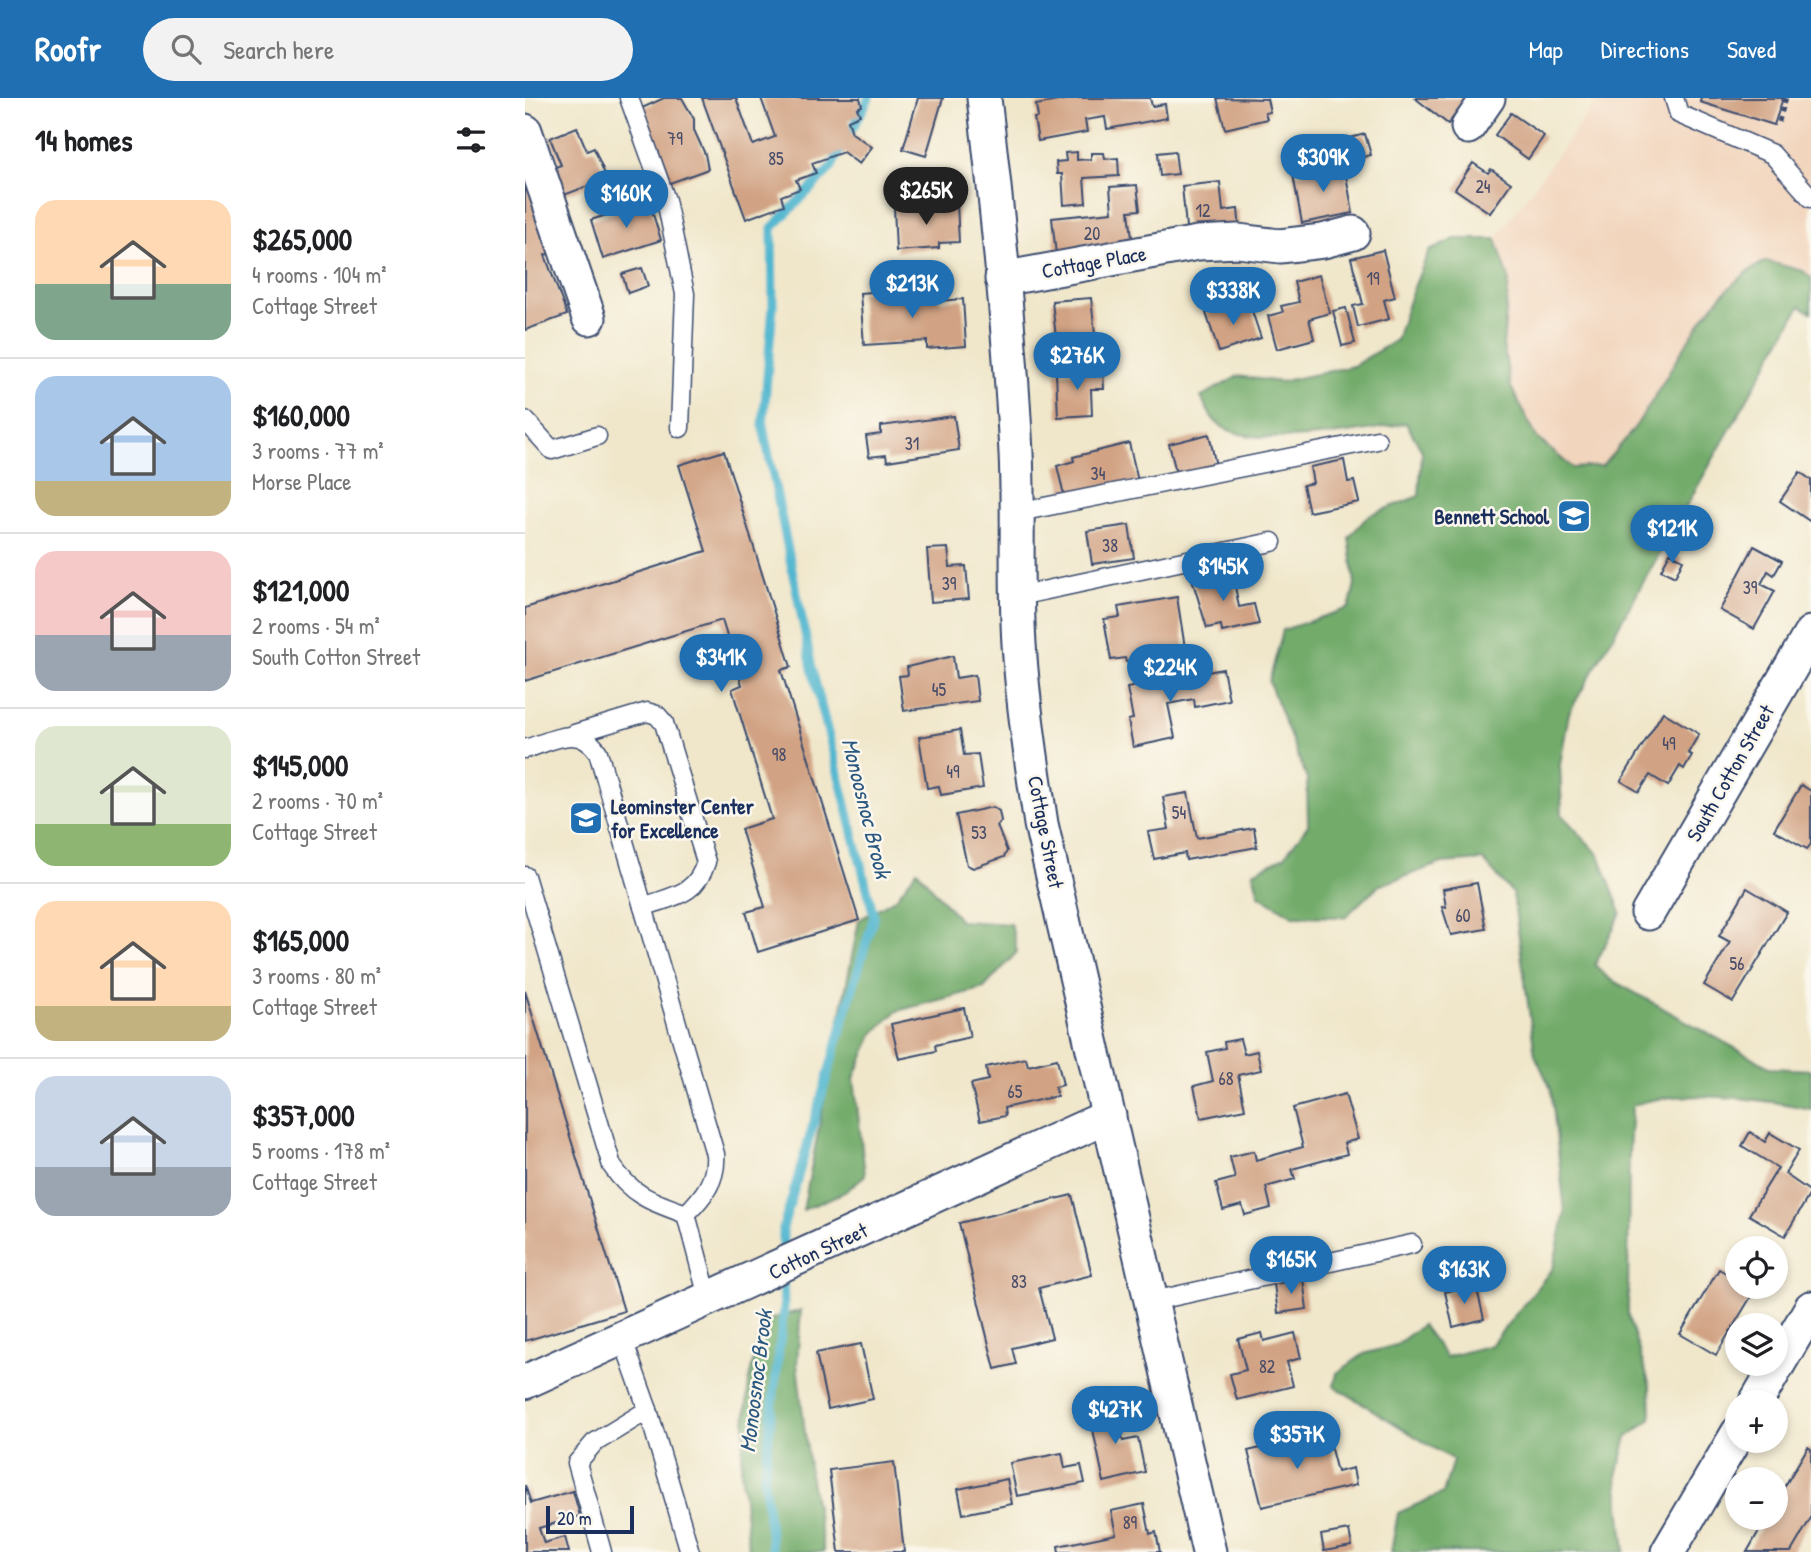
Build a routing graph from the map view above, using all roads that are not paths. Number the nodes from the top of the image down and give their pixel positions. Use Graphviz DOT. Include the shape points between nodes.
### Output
graph roads {
  1 [pos="629,98"];
  2 [pos="984,98"];
  3 [pos="1488,98"];
  4 [pos="1674,98"];
  5 [pos="1468,127"];
  6 [pos="525,131"];
  7 [pos="1811,198"];
  8 [pos="1353,233"];
  9 [pos="1002,279"];
  10 [pos="589,318"];
  11 [pos="525,420"];
  12 [pos="680,428"];
  13 [pos="597,436"];
  14 [pos="1377,440"];
  15 [pos="1019,512"];
  16 [pos="1272,542"];
  17 [pos="1019,596"];
  18 [pos="1811,633"];
  19 [pos="574,734"];
  20 [pos="525,749"];
  21 [pos="525,876"];
  22 [pos="643,907"];
  23 [pos="1648,913"];
  24 [pos="1109,1116"];
  25 [pos="686,1214"];
  26 [pos="1412,1244"];
  27 [pos="709,1301"];
  28 [pos="1153,1301"];
  29 [pos="1811,1308"];
  30 [pos="622,1337"];
  31 [pos="525,1382"];
  32 [pos="1763,1390"];
  33 [pos="648,1410"];
  34 [pos="1726,1453"];
  35 [pos="602,1552"];
  36 [pos="689,1552"];
  37 [pos="1209,1552"];
  38 [pos="1668,1552"];
  1 -- 12 [label="lane" via="666,200 685,294"];
  2 -- 9 [label="street, Cottage Street"];
  3 -- 5 [label="street"];
  4 -- 7 [label="lane" via="1679,114 1772,154"];
  6 -- 10 [label="street"];
  8 -- 9 [label="street, Cottage Place" via="1280,246 1198,243"];
  9 -- 15 [label="street, Cottage Street"];
  11 -- 13 [label="lane" via="552,450"];
  14 -- 15 [label="lane"];
  15 -- 17 [label="street, Cottage Street"];
  16 -- 17 [label="lane"];
  17 -- 24 [label="street, Cottage Street" via="1029,748 1041,824"];
  18 -- 23 [label="street, South Cotton Street"];
  19 -- 20 [label="lane"];
  19 -- 22 [label="lane" via="589,739 598,752"];
  19 -- 22 [label="lane" via="647,712 664,723 706,862 701,879 689,890"];
  21 -- 25 [label="lane" via="612,1166 624,1185 638,1195"];
  22 -- 25 [label="lane" via="715,1154 712,1183"];
  24 -- 27 [label="street, Cotton Street"];
  24 -- 28 [label="street, Cottage Street"];
  25 -- 27 [label="lane"];
  26 -- 28 [label="lane"];
  27 -- 30 [label="street, Cotton Street"];
  28 -- 37 [label="street, Cottage Street"];
  29 -- 32 [label="street"];
  30 -- 31 [label="street, Cotton Street"];
  30 -- 33 [label="lane"];
  33 -- 35 [label="lane" via="594,1443 577,1463"];
  33 -- 36 [label="lane"];
  34 -- 38 [label="street"];
}
